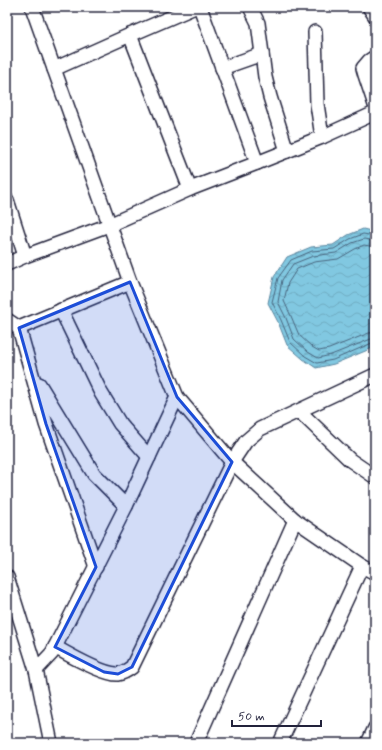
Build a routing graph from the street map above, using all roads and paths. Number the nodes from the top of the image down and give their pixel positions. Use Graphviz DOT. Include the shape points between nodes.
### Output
graph roads {
  1 [pos="32,7"];
  2 [pos="195,7"];
  3 [pos="200,7"];
  4 [pos="250,7"];
  5 [pos="369,7"];
  6 [pos="375,16"];
  7 [pos="315,32"];
  8 [pos="130,35"];
  9 [pos="262,54"];
  10 [pos="375,57"];
  11 [pos="222,68"];
  12 [pos="54,69"];
  13 [pos="375,105"];
  14 [pos="375,113"];
  15 [pos="322,137"];
  16 [pos="287,151"];
  17 [pos="257,163"];
  18 [pos="190,189"];
  19 [pos="7,200"];
  20 [pos="109,225"];
  21 [pos="25,256"];
  22 [pos="7,264"];
  23 [pos="130,282"];
  24 [pos="62,310"];
  25 [pos="7,320"];
  26 [pos="19,328"];
  27 [pos="32,372"];
  28 [pos="375,375"];
  29 [pos="177,397"];
  30 [pos="299,411"];
  31 [pos="149,457"];
  32 [pos="232,462"];
  33 [pos="375,477"];
  34 [pos="126,506"];
  35 [pos="295,520"];
  36 [pos="362,566"];
  37 [pos="96,567"];
  38 [pos="375,573"];
  39 [pos="7,577"];
  40 [pos="55,647"];
  41 [pos="36,670"];
  42 [pos="375,728"];
  43 [pos="51,743"];
  44 [pos="196,743"];
  45 [pos="280,743"];
  46 [pos="368,743"];
  1 -- 12 [label="street"];
  2 -- 8 [label="street"];
  3 -- 11 [label="street"];
  4 -- 9 [label="street" via="258,24"];
  5 -- 6 [label="street"];
  7 -- 15 [label="street" via="317,104"];
  8 -- 12 [label="street"];
  8 -- 18 [label="street"];
  9 -- 11 [label="street"];
  9 -- 16 [label="street" via="270,97"];
  10 -- 13 [label="street" via="363,68"];
  11 -- 17 [label="street"];
  12 -- 20 [label="street"];
  14 -- 15 [label="street"];
  15 -- 16 [label="street"];
  16 -- 17 [label="street"];
  17 -- 18 [label="street"];
  18 -- 20 [label="street"];
  19 -- 21 [label="street"];
  20 -- 21 [label="street"];
  20 -- 23 [label="street"];
  21 -- 22 [label="street"];
  23 -- 24 [label="street"];
  23 -- 29 [label="street"];
  24 -- 26 [label="street"];
  24 -- 31 [label="street" via="101,393 120,424"];
  25 -- 26 [label="street"];
  26 -- 27 [label="street"];
  27 -- 34 [label="street" via="94,474"];
  27 -- 37 [label="street" via="46,424"];
  28 -- 30 [label="street"];
  29 -- 31 [label="street"];
  29 -- 32 [label="street"];
  30 -- 32 [label="street" via="260,429 246,441"];
  30 -- 33 [label="street" via="350,460"];
  31 -- 34 [label="street"];
  32 -- 35 [label="street"];
  32 -- 40 [label="street" via="132,667 118,674 104,672"];
  34 -- 37 [label="street"];
  35 -- 36 [label="street"];
  35 -- 44 [label="street"];
  36 -- 38 [label="street"];
  36 -- 45 [label="street"];
  37 -- 40 [label="street"];
  39 -- 41 [label="street"];
  40 -- 41 [label="street"];
  41 -- 43 [label="street"];
  42 -- 46 [label="street"];
}
